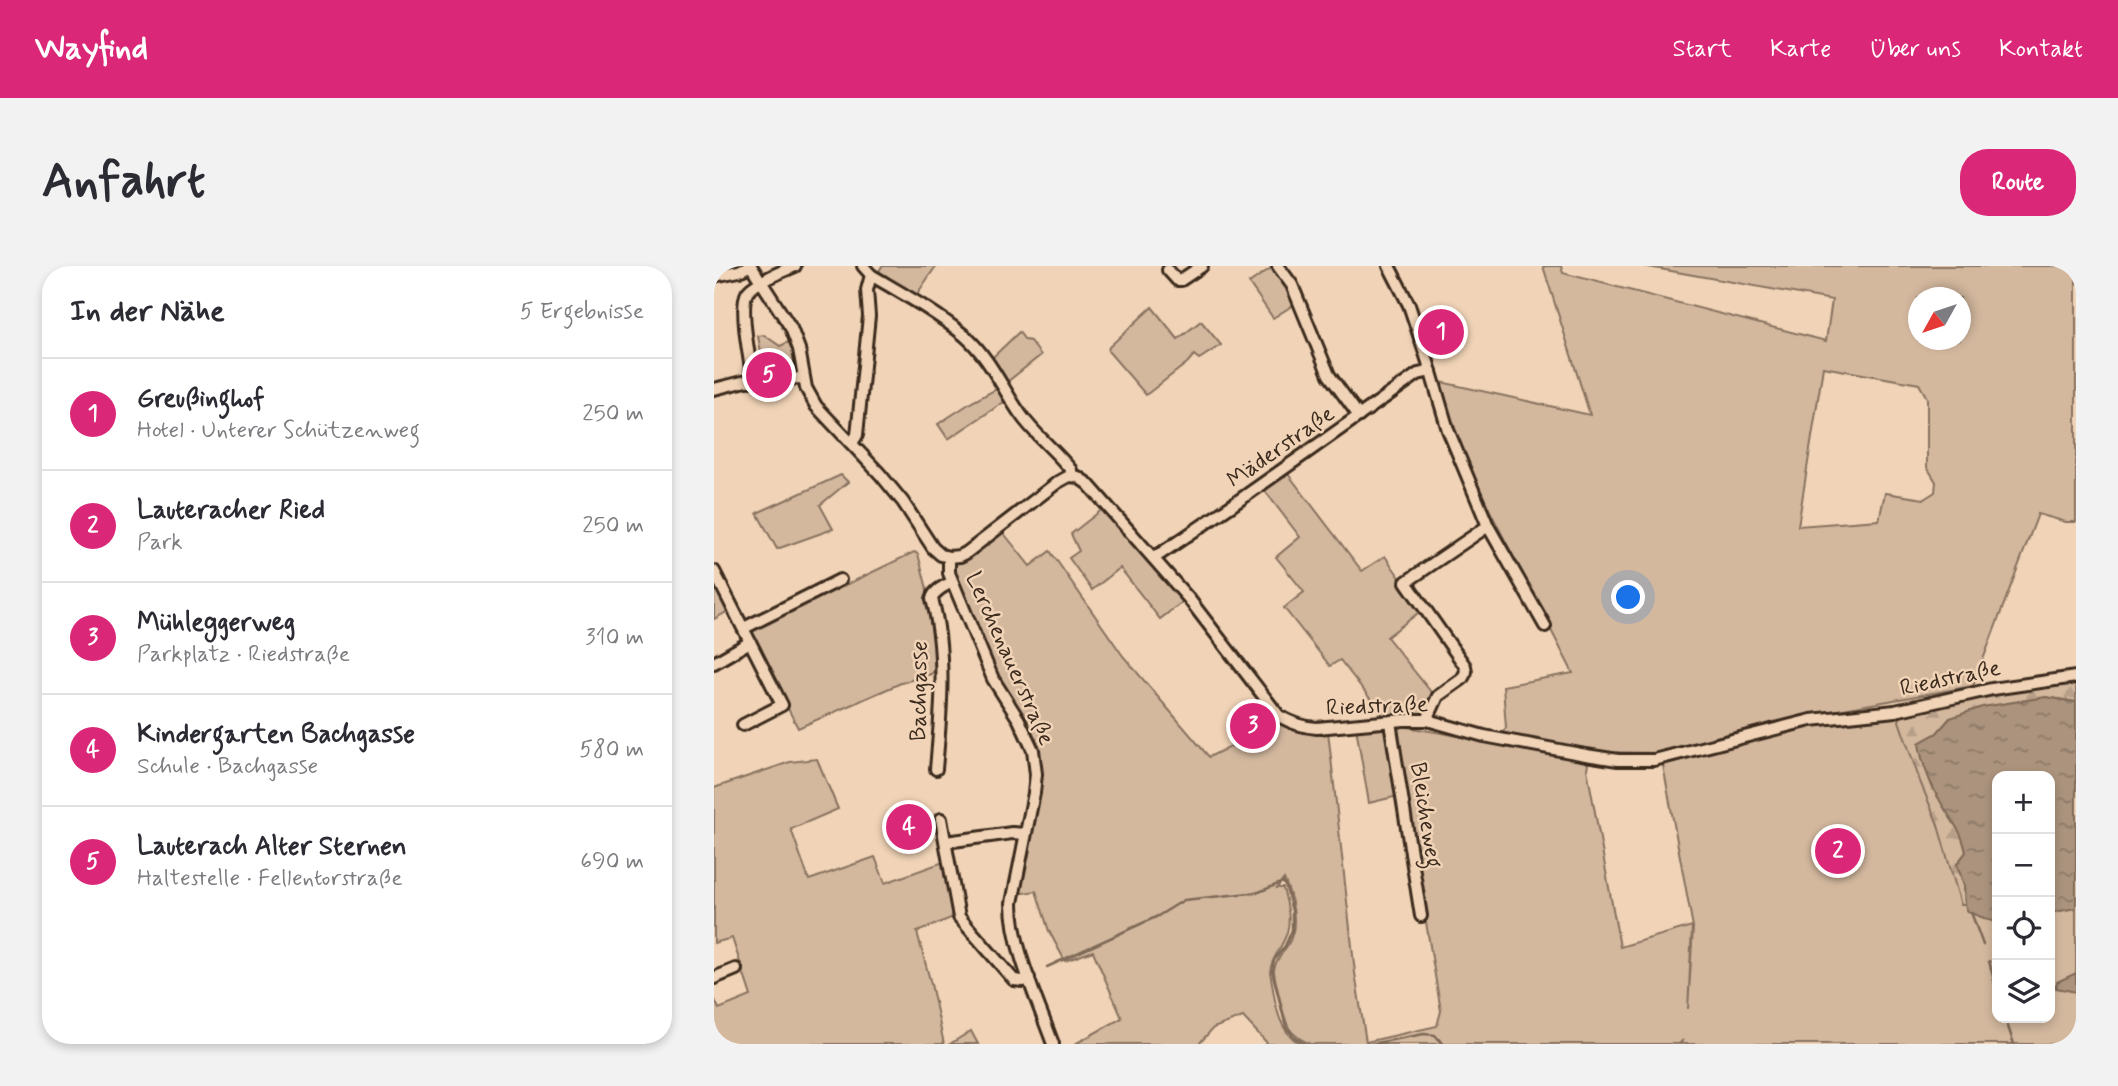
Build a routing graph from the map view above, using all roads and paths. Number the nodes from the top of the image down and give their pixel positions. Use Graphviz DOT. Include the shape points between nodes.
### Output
graph roads {
  1 [pos="750,266"];
  2 [pos="795,266"];
  3 [pos="1202,266"];
  4 [pos="1278,266"];
  5 [pos="1389,266"];
  6 [pos="867,271"];
  7 [pos="1168,271"];
  8 [pos="714,276"];
  9 [pos="762,283"];
  10 [pos="1431,371"];
  11 [pos="803,378"];
  12 [pos="753,380"];
  13 [pos="714,389"];
  14 [pos="1359,416"];
  15 [pos="852,443"];
  16 [pos="1071,477"];
  17 [pos="1488,526"];
  18 [pos="949,557"];
  19 [pos="1154,558"];
  20 [pos="714,571"];
  21 [pos="841,580"];
  22 [pos="953,582"];
  23 [pos="1545,626"];
  24 [pos="744,628"];
  25 [pos="750,642"];
  26 [pos="714,663"];
  27 [pos="2076,677"];
  28 [pos="1427,720"];
  29 [pos="1390,722"];
  30 [pos="743,725"];
  31 [pos="936,769"];
  32 [pos="941,819"];
  33 [pos="1025,834"];
  34 [pos="946,842"];
  35 [pos="1421,916"];
  36 [pos="736,969"];
  37 [pos="714,978"];
  38 [pos="1029,978"];
  39 [pos="1052,1044"];
  1 -- 8 [label="street"];
  1 -- 9 [label="street, Lerchenauerstraße"];
  2 -- 9 [label="street"];
  3 -- 7 [label="street" via="1181,280"];
  4 -- 14 [label="street" via="1300,302 1329,375"];
  5 -- 10 [label="street" via="1409,305"];
  6 -- 15 [label="street" via="869,316"];
  6 -- 16 [label="street, Riedstraße" via="967,338 988,361 1032,430 1071,470"];
  9 -- 11 [label="street, Lerchenauerstraße" via="791,328"];
  9 -- 12 [label="street" via="746,295"];
  10 -- 14 [label="street, Mäderstraße" via="1418,374"];
  10 -- 17 [label="street" via="1448,430"];
  11 -- 12 [label="street"];
  11 -- 15 [label="street, Lerchenauerstraße" via="816,406"];
  12 -- 13 [label="street"];
  14 -- 19 [label="street, Mäderstraße"];
  15 -- 18 [label="street, Lerchenauerstraße" via="903,502 933,548"];
  16 -- 18 [label="street" via="1058,482 966,553"];
  16 -- 19 [label="street, Riedstraße" via="1088,484"];
  17 -- 23 [label="street"];
  17 -- 28 [label="street" via="1406,582 1466,672 1438,696"];
  18 -- 22 [label="street, Lerchenauerstraße"];
  19 -- 29 [label="street, Riedstraße" via="1279,716 1317,728"];
  20 -- 24 [label="street"];
  21 -- 24 [label="street"];
  22 -- 31 [label="street, Bachgasse" via="932,599 941,644"];
  22 -- 33 [label="street, Lerchenauerstraße" via="993,679 1032,750 1036,774"];
  24 -- 25 [label="street"];
  25 -- 26 [label="street"];
  25 -- 30 [label="street" via="782,705"];
  27 -- 28 [label="street, Riedstraße" via="1992,689 1895,711 1811,720 1654,760 1587,755"];
  28 -- 29 [label="street, Riedstraße"];
  29 -- 35 [label="street, Bleicheweg"];
  32 -- 34 [label="street"];
  33 -- 34 [label="street"];
  33 -- 38 [label="street, Lerchenauerstraße" via="1012,921"];
  34 -- 38 [label="street" via="959,917 1014,980"];
  36 -- 37 [label="street"];
  38 -- 39 [label="street, Lerchenauerstraße"];
}
